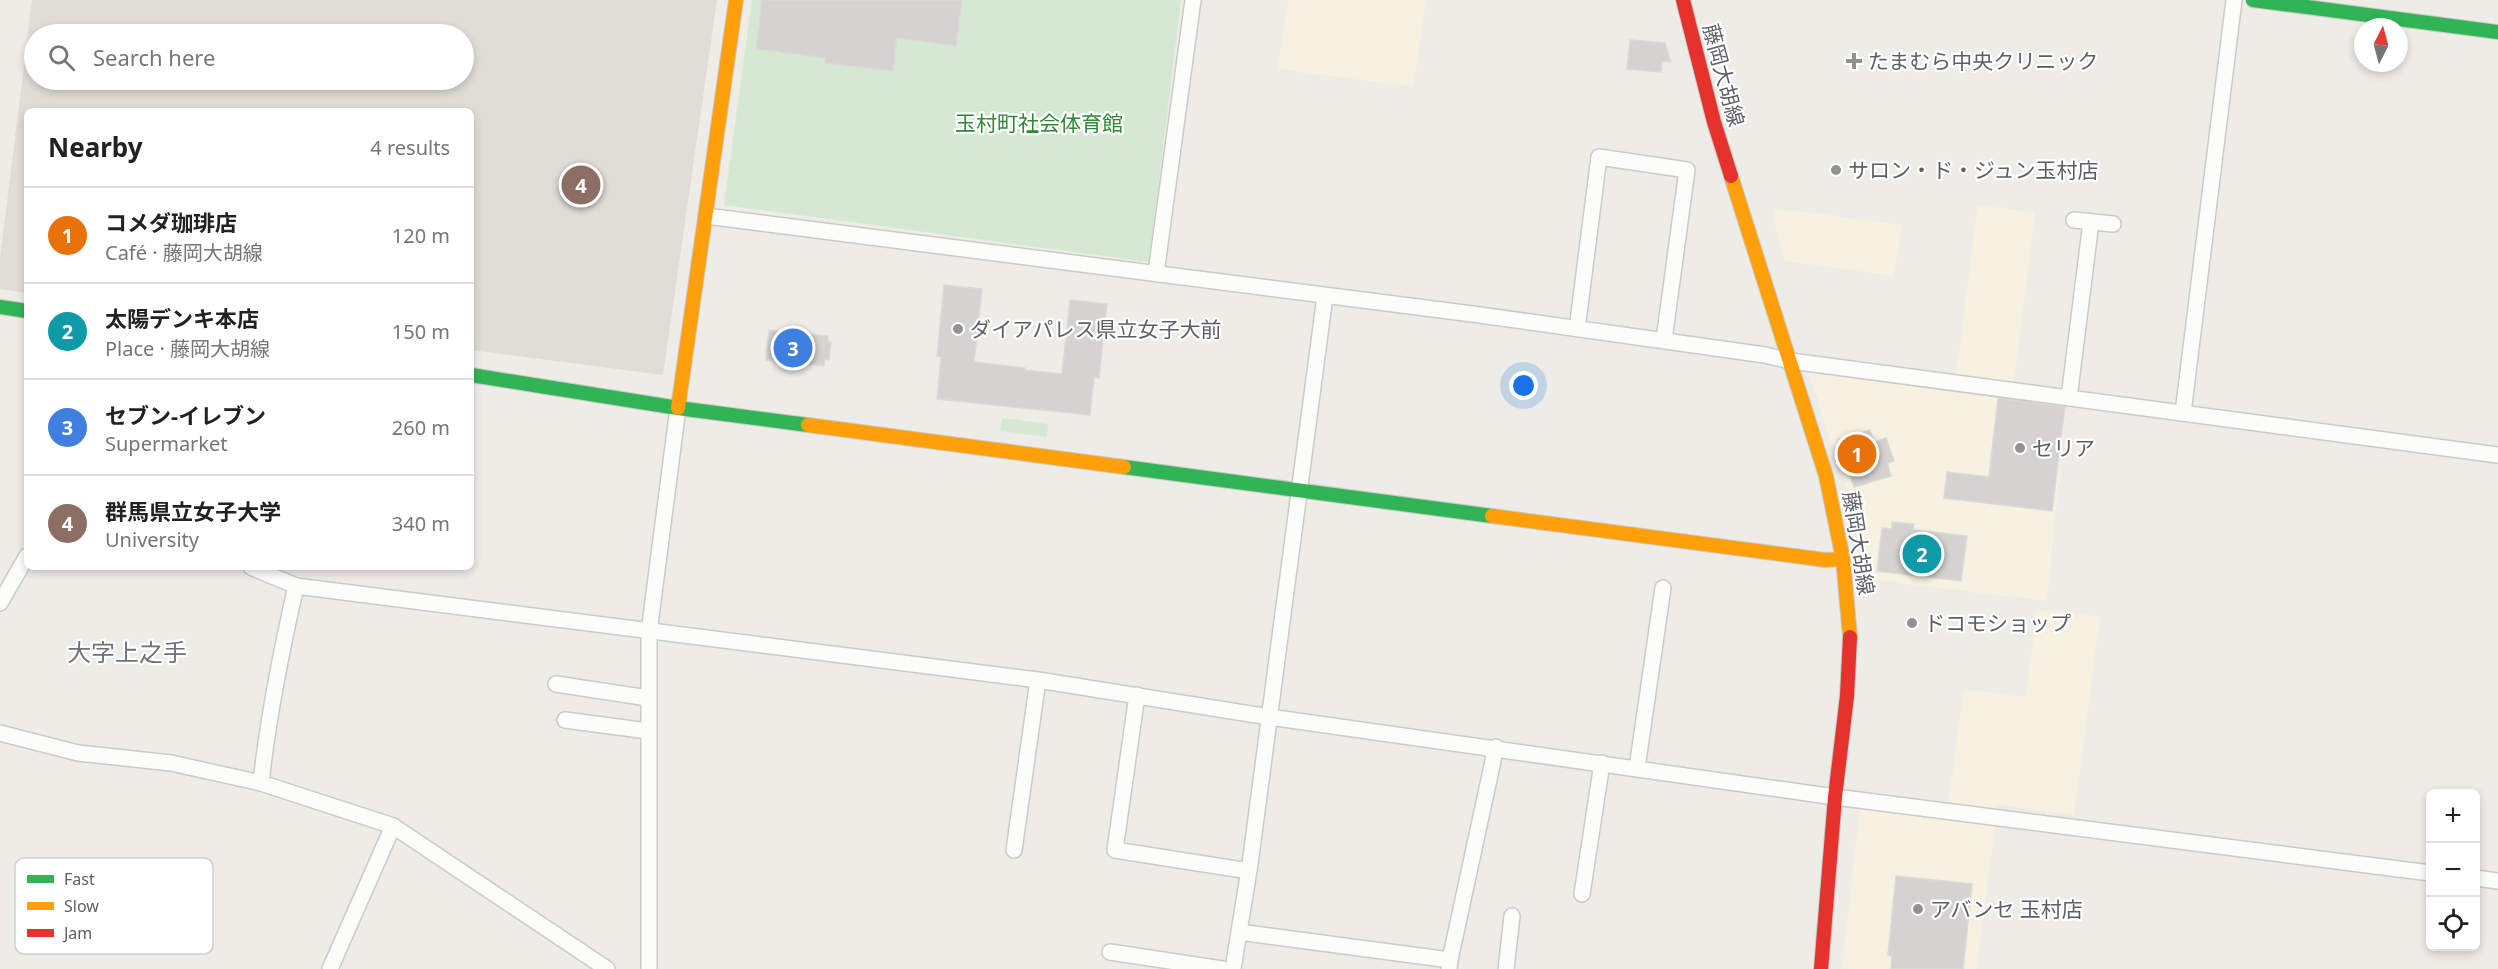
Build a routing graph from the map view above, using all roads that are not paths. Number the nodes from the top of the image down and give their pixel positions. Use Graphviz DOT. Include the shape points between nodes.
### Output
graph roads {
  1 [pos="736,0"];
  2 [pos="1193,0"];
  3 [pos="1683,0"];
  4 [pos="2234,0"];
  5 [pos="2253,0"];
  6 [pos="2498,32"];
  7 [pos="706,216"];
  8 [pos="2074,220"];
  9 [pos="2091,222"];
  10 [pos="2113,224"];
  11 [pos="1156,273"];
  12 [pos="1325,296"];
  13 [pos="0,307"];
  14 [pos="24,311"];
  15 [pos="1577,329"];
  16 [pos="1664,340"];
  17 [pos="1791,361"];
  18 [pos="474,375"];
  19 [pos="2069,398"];
  20 [pos="678,408"];
  21 [pos="2183,413"];
  22 [pos="2498,455"];
  23 [pos="1299,491"];
  24 [pos="1843,559"];
  25 [pos="24,561"];
  26 [pos="258,570"];
  27 [pos="296,586"];
  28 [pos="1663,588"];
  29 [pos="0,603"];
  30 [pos="649,632"];
  31 [pos="1038,680"];
  32 [pos="556,684"];
  33 [pos="1137,695"];
  34 [pos="648,698"];
  35 [pos="1269,717"];
  36 [pos="565,720"];
  37 [pos="648,731"];
  38 [pos="0,734"];
  39 [pos="1496,747"];
  40 [pos="1602,763"];
  41 [pos="1637,768"];
  42 [pos="261,783"];
  43 [pos="1835,797"];
  44 [pos="393,826"];
  45 [pos="1014,850"];
  46 [pos="1249,871"];
  47 [pos="2426,872"];
  48 [pos="2480,879"];
  49 [pos="2498,881"];
  50 [pos="1582,894"];
  51 [pos="1512,916"];
  52 [pos="1239,932"];
  53 [pos="1110,952"];
  54 [pos="1449,965"];
  55 [pos="330,969"];
  56 [pos="607,969"];
  57 [pos="649,969"];
  58 [pos="1222,969"];
  59 [pos="1233,969"];
  60 [pos="1506,969"];
  61 [pos="1821,969"];
  1 -- 7 [label="street"];
  2 -- 11 [label="street"];
  3 -- 17 [label="street, 藤岡大胡線" via="1714,122"];
  4 -- 21 [label="street"];
  5 -- 6 [label="street"];
  7 -- 11 [label="street"];
  7 -- 20 [label="street"];
  8 -- 9 [label="street"];
  9 -- 10 [label="street"];
  9 -- 19 [label="street"];
  11 -- 12 [label="street"];
  12 -- 15 [label="street"];
  12 -- 23 [label="street"];
  13 -- 14 [label="street"];
  15 -- 16 [label="street"];
  15 -- 16 [label="street" via="1599,157 1687,170"];
  16 -- 17 [label="street"];
  17 -- 19 [label="street"];
  17 -- 24 [label="street, 藤岡大胡線" via="1826,476"];
  18 -- 20 [label="street"];
  19 -- 21 [label="street"];
  20 -- 23 [label="street"];
  20 -- 30 [label="street"];
  21 -- 22 [label="street"];
  23 -- 24 [label="street" via="1825,560"];
  23 -- 35 [label="street"];
  24 -- 43 [label="street, 藤岡大胡線" via="1849,640"];
  25 -- 29 [label="street"];
  26 -- 27 [label="street"];
  27 -- 30 [label="street"];
  27 -- 42 [label="street" via="274,684"];
  28 -- 41 [label="street"];
  30 -- 31 [label="street"];
  30 -- 34 [label="street"];
  31 -- 33 [label="street"];
  31 -- 45 [label="street"];
  32 -- 34 [label="street"];
  33 -- 35 [label="street"];
  33 -- 46 [label="street" via="1115,850"];
  34 -- 37 [label="street"];
  35 -- 39 [label="street"];
  35 -- 46 [label="street"];
  36 -- 37 [label="street"];
  37 -- 57 [label="street"];
  38 -- 42 [label="street" via="78,753 171,763"];
  39 -- 40 [label="street"];
  39 -- 54 [label="street"];
  40 -- 41 [label="street"];
  40 -- 50 [label="street"];
  41 -- 43 [label="street"];
  42 -- 44 [label="street"];
  43 -- 47 [label="street"];
  43 -- 61 [label="street, 藤岡大胡線"];
  44 -- 55 [label="street"];
  44 -- 56 [label="street"];
  46 -- 52 [label="street"];
  48 -- 49 [label="street"];
  51 -- 60 [label="street"];
  52 -- 54 [label="street"];
  52 -- 59 [label="street"];
  53 -- 58 [label="street"];
}
